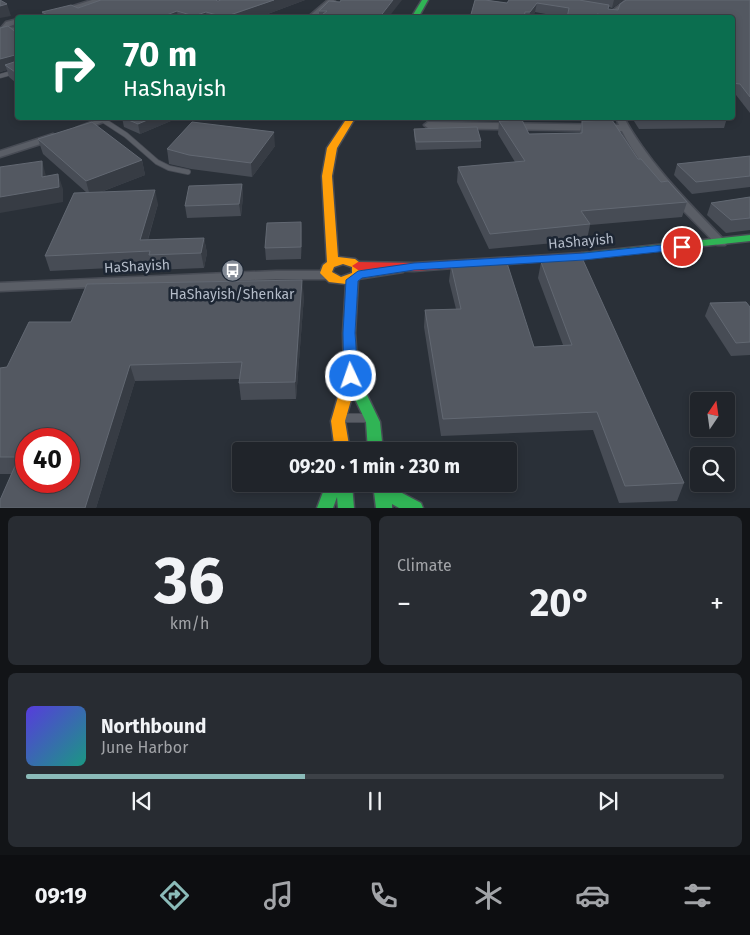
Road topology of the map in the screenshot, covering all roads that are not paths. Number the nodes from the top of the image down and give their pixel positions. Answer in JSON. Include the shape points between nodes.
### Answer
{"nodes":[{"id":1,"x":99,"y":0,"type":"edge"},
{"id":2,"x":332,"y":0,"type":"edge"},
{"id":3,"x":426,"y":0,"type":"edge"},
{"id":4,"x":630,"y":0,"type":"edge"},
{"id":5,"x":605,"y":10,"type":"edge"},
{"id":6,"x":48,"y":15,"type":"edge"},
{"id":7,"x":314,"y":15,"type":"edge"},
{"id":8,"x":416,"y":15,"type":"edge"},
{"id":9,"x":612,"y":15,"type":"edge"},
{"id":10,"x":15,"y":22,"type":"edge"},
{"id":11,"x":1,"y":30,"type":"edge"},
{"id":12,"x":14,"y":30,"type":"edge"},
{"id":13,"x":15,"y":73,"type":"edge"},
{"id":14,"x":0,"y":76,"type":"edge"},
{"id":15,"x":103,"y":120,"type":"edge"},
{"id":16,"x":107,"y":120,"type":"edge"},
{"id":17,"x":350,"y":120,"type":"edge"},
{"id":18,"x":621,"y":120,"type":"edge"},
{"id":19,"x":428,"y":125,"type":"dead end"},
{"id":20,"x":624,"y":128,"type":"junction"},
{"id":21,"x":0,"y":154,"type":"edge"},
{"id":22,"x":188,"y":172,"type":"dead end"},
{"id":23,"x":331,"y":230,"type":"junction"},
{"id":24,"x":750,"y":238,"type":"edge"},
{"id":25,"x":721,"y":243,"type":"junction"},
{"id":26,"x":346,"y":260,"type":"junction"},
{"id":27,"x":414,"y":267,"type":"joint"},
{"id":28,"x":331,"y":271,"type":"junction"},
{"id":29,"x":356,"y":273,"type":"junction"},
{"id":30,"x":0,"y":287,"type":"edge"},
{"id":31,"x":349,"y":333,"type":"junction"},
{"id":32,"x":351,"y":376,"type":"junction"},
{"id":33,"x":338,"y":421,"type":"junction"},
{"id":34,"x":373,"y":422,"type":"junction"},
{"id":35,"x":341,"y":442,"type":"edge"},
{"id":36,"x":375,"y":442,"type":"edge"},
{"id":37,"x":331,"y":492,"type":"edge"},
{"id":38,"x":345,"y":492,"type":"edge"},
{"id":39,"x":382,"y":492,"type":"edge"},
{"id":40,"x":391,"y":492,"type":"edge"},
{"id":41,"x":325,"y":508,"type":"edge"},
{"id":42,"x":346,"y":508,"type":"edge"},
{"id":43,"x":384,"y":508,"type":"edge"},
{"id":44,"x":415,"y":508,"type":"edge"}],
"edges":[{"from":1,"to":6,"type":"street"},
{"from":2,"to":7,"type":"street"},
{"from":3,"to":8,"type":"main road"},
{"from":4,"to":9,"type":"street"},
{"from":5,"to":9,"type":"street"},
{"from":10,"to":11,"type":"street"},
{"from":11,"to":12,"type":"street"},
{"from":13,"to":14,"type":"lane"},
{"from":15,"to":21,"type":"street"},
{"from":16,"to":22,"type":"lane","via":[[156,162]]},
{"from":17,"to":23,"type":"main road","via":[[332,148],[327,176]]},
{"from":18,"to":20,"type":"street"},
{"from":19,"to":20,"type":"street"},
{"from":20,"to":25,"type":"street","via":[[660,178]]},
{"from":23,"to":26,"type":"main road"},
{"from":23,"to":28,"type":"main road"},
{"from":24,"to":25,"type":"main road","name":"HaShayish"},
{"from":25,"to":27,"type":"main road","name":"HaShayish"},
{"from":26,"to":28,"type":"main road"},
{"from":26,"to":29,"type":"main road"},
{"from":27,"to":29,"type":"street","name":"HaShayish"},
{"from":28,"to":29,"type":"main road"},
{"from":28,"to":30,"type":"street","name":"HaShayish"},
{"from":28,"to":31,"type":"main road"},
{"from":29,"to":31,"type":"main road"},
{"from":31,"to":32,"type":"main road"},
{"from":32,"to":33,"type":"main road"},
{"from":32,"to":34,"type":"main road"},
{"from":33,"to":34,"type":"lane","via":[[363,417]]},
{"from":33,"to":35,"type":"main road"},
{"from":34,"to":36,"type":"main road"},
{"from":37,"to":41,"type":"main road"},
{"from":38,"to":42,"type":"main road"},
{"from":39,"to":43,"type":"main road"},
{"from":40,"to":44,"type":"main road"}]}
